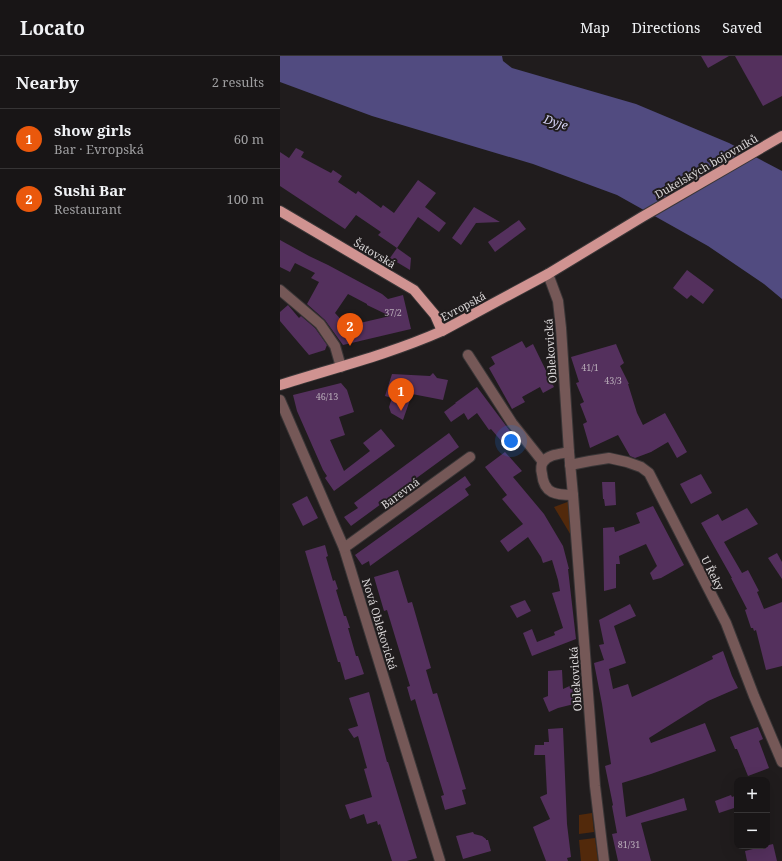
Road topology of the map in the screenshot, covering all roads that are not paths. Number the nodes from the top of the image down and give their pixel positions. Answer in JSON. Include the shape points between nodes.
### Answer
{"nodes":[{"id":1,"x":782,"y":136,"type":"edge"},
{"id":2,"x":280,"y":211,"type":"edge"},
{"id":3,"x":642,"y":217,"type":"joint"},
{"id":4,"x":548,"y":274,"type":"junction"},
{"id":5,"x":280,"y":290,"type":"edge"},
{"id":6,"x":442,"y":331,"type":"junction"},
{"id":7,"x":468,"y":356,"type":"dead end"},
{"id":8,"x":341,"y":366,"type":"junction"},
{"id":9,"x":280,"y":385,"type":"edge"},
{"id":10,"x":280,"y":400,"type":"edge"},
{"id":11,"x":569,"y":452,"type":"junction"},
{"id":12,"x":470,"y":457,"type":"dead end"},
{"id":13,"x":543,"y":462,"type":"junction"},
{"id":14,"x":570,"y":465,"type":"junction"},
{"id":15,"x":573,"y":495,"type":"junction"},
{"id":16,"x":344,"y":548,"type":"junction"},
{"id":17,"x":782,"y":762,"type":"edge"},
{"id":18,"x":440,"y":861,"type":"edge"},
{"id":19,"x":604,"y":861,"type":"edge"}],
"edges":[{"from":1,"to":3,"type":"main road","name":"Dukelských bojovníků"},
{"from":2,"to":6,"type":"main road","name":"Šatovská","via":[[414,290],[435,316]]},
{"from":3,"to":4,"type":"main road","name":"Evropská"},
{"from":4,"to":6,"type":"main road","name":"Evropská"},
{"from":4,"to":11,"type":"street","name":"Oblekovická","via":[[558,301]]},
{"from":5,"to":8,"type":"street","via":[[320,324],[335,346]]},
{"from":6,"to":8,"type":"main road","name":"Evropská"},
{"from":7,"to":13,"type":"street","via":[[512,423]]},
{"from":8,"to":9,"type":"main road","name":"Evropská"},
{"from":10,"to":16,"type":"street","name":"Nová Oblekovická"},
{"from":11,"to":13,"type":"street","via":[[552,455]]},
{"from":11,"to":14,"type":"street","name":"Oblekovická"},
{"from":12,"to":16,"type":"street","name":"Barevná"},
{"from":13,"to":15,"type":"street","via":[[542,481],[549,490],[561,495]]},
{"from":14,"to":15,"type":"street","name":"Oblekovická"},
{"from":14,"to":17,"type":"street","name":"U Řeky","via":[[609,458],[641,467],[649,473],[726,623]]},
{"from":15,"to":19,"type":"street","name":"Oblekovická","via":[[594,786]]},
{"from":16,"to":18,"type":"street","name":"Nová Oblekovická"}]}
